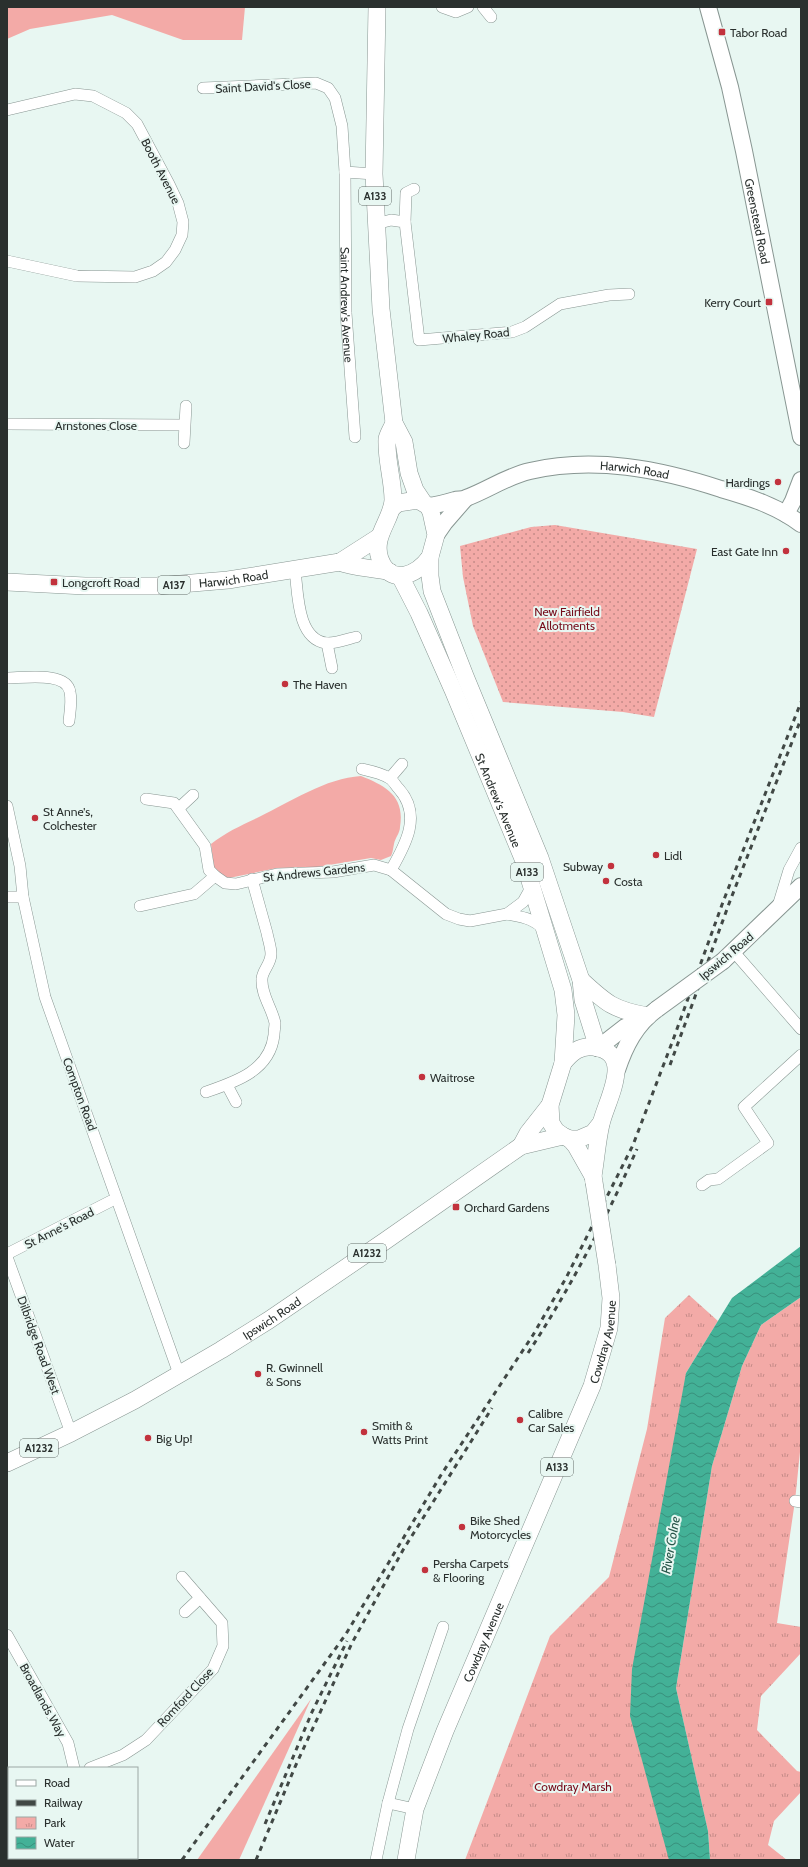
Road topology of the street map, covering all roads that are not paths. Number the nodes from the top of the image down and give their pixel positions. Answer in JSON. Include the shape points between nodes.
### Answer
{"nodes":[{"id":1,"x":377,"y":7,"type":"edge"},
{"id":2,"x":442,"y":7,"type":"edge"},
{"id":3,"x":468,"y":7,"type":"edge"},
{"id":4,"x":483,"y":7,"type":"edge"},
{"id":5,"x":708,"y":7,"type":"edge"},
{"id":6,"x":491,"y":17,"type":"dead end"},
{"id":7,"x":204,"y":88,"type":"dead end"},
{"id":8,"x":7,"y":110,"type":"edge"},
{"id":9,"x":342,"y":126,"type":"joint"},
{"id":10,"x":345,"y":172,"type":"junction"},
{"id":11,"x":374,"y":174,"type":"junction"},
{"id":12,"x":414,"y":189,"type":"dead end"},
{"id":13,"x":406,"y":222,"type":"junction"},
{"id":14,"x":376,"y":224,"type":"junction"},
{"id":15,"x":7,"y":261,"type":"edge"},
{"id":16,"x":624,"y":299,"type":"dead end"},
{"id":17,"x":186,"y":406,"type":"dead end"},
{"id":18,"x":394,"y":423,"type":"junction"},
{"id":19,"x":7,"y":424,"type":"edge"},
{"id":20,"x":184,"y":426,"type":"junction"},
{"id":21,"x":355,"y":436,"type":"dead end"},
{"id":22,"x":801,"y":437,"type":"edge"},
{"id":23,"x":184,"y":443,"type":"dead end"},
{"id":24,"x":801,"y":480,"type":"edge"},
{"id":25,"x":465,"y":499,"type":"junction"},
{"id":26,"x":425,"y":504,"type":"junction"},
{"id":27,"x":392,"y":508,"type":"junction"},
{"id":28,"x":786,"y":514,"type":"junction"},
{"id":29,"x":801,"y":524,"type":"edge"},
{"id":30,"x":436,"y":535,"type":"junction"},
{"id":31,"x":379,"y":537,"type":"junction"},
{"id":32,"x":430,"y":557,"type":"junction"},
{"id":33,"x":340,"y":562,"type":"junction"},
{"id":34,"x":295,"y":570,"type":"junction"},
{"id":35,"x":395,"y":574,"type":"junction"},
{"id":36,"x":7,"y":582,"type":"edge"},
{"id":37,"x":356,"y":637,"type":"dead end"},
{"id":38,"x":327,"y":644,"type":"junction"},
{"id":39,"x":332,"y":668,"type":"dead end"},
{"id":40,"x":7,"y":678,"type":"edge"},
{"id":41,"x":70,"y":721,"type":"dead end"},
{"id":42,"x":402,"y":764,"type":"dead end"},
{"id":43,"x":362,"y":769,"type":"dead end"},
{"id":44,"x":390,"y":778,"type":"junction"},
{"id":45,"x":193,"y":795,"type":"dead end"},
{"id":46,"x":146,"y":799,"type":"dead end"},
{"id":47,"x":7,"y":806,"type":"edge"},
{"id":48,"x":179,"y":808,"type":"junction"},
{"id":49,"x":801,"y":848,"type":"edge"},
{"id":50,"x":391,"y":870,"type":"junction"},
{"id":51,"x":215,"y":876,"type":"junction"},
{"id":52,"x":252,"y":879,"type":"junction"},
{"id":53,"x":532,"y":886,"type":"junction"},
{"id":54,"x":801,"y":886,"type":"edge"},
{"id":55,"x":7,"y":897,"type":"edge"},
{"id":56,"x":23,"y":897,"type":"junction"},
{"id":57,"x":140,"y":906,"type":"dead end"},
{"id":58,"x":776,"y":910,"type":"junction"},
{"id":59,"x":507,"y":914,"type":"junction"},
{"id":60,"x":547,"y":933,"type":"junction"},
{"id":61,"x":728,"y":956,"type":"junction"},
{"id":62,"x":581,"y":980,"type":"junction"},
{"id":63,"x":650,"y":1015,"type":"junction"},
{"id":64,"x":801,"y":1029,"type":"edge"},
{"id":65,"x":598,"y":1048,"type":"junction"},
{"id":66,"x":801,"y":1055,"type":"edge"},
{"id":67,"x":563,"y":1063,"type":"junction"},
{"id":68,"x":617,"y":1070,"type":"junction"},
{"id":69,"x":227,"y":1085,"type":"junction"},
{"id":70,"x":206,"y":1092,"type":"dead end"},
{"id":71,"x":236,"y":1102,"type":"dead end"},
{"id":72,"x":550,"y":1104,"type":"junction"},
{"id":73,"x":601,"y":1123,"type":"junction"},
{"id":74,"x":566,"y":1137,"type":"junction"},
{"id":75,"x":521,"y":1146,"type":"junction"},
{"id":76,"x":593,"y":1179,"type":"junction"},
{"id":77,"x":702,"y":1185,"type":"dead end"},
{"id":78,"x":111,"y":1201,"type":"dead end"},
{"id":79,"x":7,"y":1255,"type":"edge"},
{"id":80,"x":179,"y":1374,"type":"junction"},
{"id":81,"x":71,"y":1433,"type":"junction"},
{"id":82,"x":7,"y":1463,"type":"edge"},
{"id":83,"x":182,"y":1578,"type":"dead end"},
{"id":84,"x":200,"y":1598,"type":"junction"},
{"id":85,"x":185,"y":1612,"type":"dead end"},
{"id":86,"x":443,"y":1627,"type":"dead end"},
{"id":87,"x":9,"y":1642,"type":"edge"},
{"id":88,"x":74,"y":1767,"type":"edge"},
{"id":89,"x":93,"y":1767,"type":"edge"},
{"id":90,"x":388,"y":1803,"type":"junction"},
{"id":91,"x":415,"y":1809,"type":"junction"},
{"id":92,"x":376,"y":1860,"type":"edge"},
{"id":93,"x":406,"y":1860,"type":"edge"}],
"edges":[{"from":1,"to":11,"type":"main road","number":"A133"},
{"from":2,"to":3,"type":"street","via":[[456,12]]},
{"from":4,"to":6,"type":"street"},
{"from":5,"to":22,"type":"street","name":"Greenstead Road","via":[[744,151]]},
{"from":7,"to":9,"type":"street","name":"Saint David's Close","via":[[316,83],[328,88],[335,98]]},
{"from":8,"to":15,"type":"street","name":"Booth Avenue","via":[[76,94],[93,96],[126,113],[137,124],[170,184],[184,222],[180,240],[166,262],[153,271],[135,276],[77,276]]},
{"from":9,"to":10,"type":"street","name":"Saint Andrew's Avenue"},
{"from":10,"to":11,"type":"street"},
{"from":10,"to":21,"type":"street","name":"Saint Andrew's Avenue","via":[[346,313]]},
{"from":11,"to":14,"type":"main road","number":"A133"},
{"from":12,"to":13,"type":"street","via":[[406,193]]},
{"from":13,"to":14,"type":"street","via":[[391,220]]},
{"from":13,"to":16,"type":"street","name":"Whaley Road","via":[[419,340],[512,332],[525,327],[560,304],[609,296]]},
{"from":14,"to":18,"type":"main road","number":"A133","via":[[381,310]]},
{"from":17,"to":20,"type":"street"},
{"from":18,"to":26,"type":"main road","number":"A133","via":[[404,442],[414,490]]},
{"from":18,"to":27,"type":"main road","number":"A133","via":[[387,438]]},
{"from":19,"to":20,"type":"street","name":"Arnstones Close"},
{"from":20,"to":23,"type":"street"},
{"from":24,"to":28,"type":"street"},
{"from":25,"to":26,"type":"street","name":"Harwich Road"},
{"from":25,"to":28,"type":"street","name":"Harwich Road","via":[[529,471],[558,466],[598,464],[682,476],[754,499]]},
{"from":25,"to":30,"type":"street","name":"Harwich Road"},
{"from":26,"to":27,"type":"main road","via":[[418,500],[405,501]]},
{"from":26,"to":30,"type":"main road","via":[[435,522]]},
{"from":27,"to":31,"type":"main road","number":"A133"},
{"from":28,"to":29,"type":"street","name":"Harwich Road"},
{"from":30,"to":32,"type":"main road","name":"St Andrew's Avenue","number":"A133"},
{"from":31,"to":33,"type":"main road","name":"Harwich Road","number":"A137"},
{"from":31,"to":35,"type":"main road","via":[[380,557]]},
{"from":32,"to":35,"type":"main road","via":[[419,569]]},
{"from":32,"to":62,"type":"main road","name":"St Andrew's Avenue","number":"A133","via":[[432,591],[440,614],[540,858]]},
{"from":33,"to":34,"type":"main road","name":"Harwich Road","number":"A137"},
{"from":33,"to":35,"type":"main road","name":"Harwich Road","number":"A137","via":[[348,566],[373,568]]},
{"from":34,"to":36,"type":"main road","name":"Harwich Road","number":"A137","via":[[171,585],[85,586]]},
{"from":34,"to":38,"type":"street","via":[[302,618],[308,634],[315,641]]},
{"from":35,"to":53,"type":"main road","name":"St Andrew's Avenue","number":"A133","via":[[419,613],[453,690]]},
{"from":37,"to":38,"type":"street"},
{"from":38,"to":39,"type":"street"},
{"from":40,"to":41,"type":"street","via":[[53,678],[66,684],[70,692]]},
{"from":42,"to":44,"type":"street"},
{"from":43,"to":44,"type":"street"},
{"from":44,"to":50,"type":"street","via":[[411,808],[411,822],[407,835]]},
{"from":45,"to":48,"type":"street"},
{"from":46,"to":48,"type":"street","via":[[174,803]]},
{"from":47,"to":56,"type":"street","name":"Compton Road","via":[[20,866]]},
{"from":48,"to":51,"type":"street","via":[[205,846],[209,870]]},
{"from":49,"to":58,"type":"street","via":[[789,870]]},
{"from":50,"to":52,"type":"street","name":"St Andrews Gardens","via":[[374,865],[333,872],[277,874]]},
{"from":50,"to":59,"type":"street","name":"St Andrews Gardens","via":[[446,914],[459,919],[470,921]]},
{"from":51,"to":52,"type":"street","name":"St Andrews Gardens","via":[[225,883],[236,884]]},
{"from":51,"to":57,"type":"street","via":[[194,894]]},
{"from":52,"to":69,"type":"street","via":[[271,952],[269,964],[262,977],[263,990],[275,1024],[273,1043],[270,1052],[253,1072]]},
{"from":53,"to":59,"type":"street","name":"St Andrews Gardens","via":[[523,902]]},
{"from":53,"to":60,"type":"main road","name":"St Andrew's Avenue","number":"A133"},
{"from":54,"to":58,"type":"street","name":"Ipswich Road"},
{"from":55,"to":56,"type":"street"},
{"from":56,"to":80,"type":"street","name":"Compton Road","via":[[45,997]]},
{"from":58,"to":61,"type":"street","name":"Ipswich Road"},
{"from":59,"to":60,"type":"street","name":"St Andrews Gardens","via":[[528,918]]},
{"from":60,"to":67,"type":"main road","name":"St Andrew's Avenue","number":"A133","via":[[565,1002]]},
{"from":61,"to":63,"type":"street","name":"Ipswich Road","bridge":true},
{"from":61,"to":64,"type":"street"},
{"from":62,"to":63,"type":"main road","via":[[611,1006]]},
{"from":62,"to":65,"type":"main road","name":"St Andrew's Avenue","number":"A133","via":[[583,1000]]},
{"from":63,"to":65,"type":"street","name":"Ipswich Road","via":[[625,1027]]},
{"from":63,"to":68,"type":"street","name":"Ipswich Road","via":[[628,1043]]},
{"from":65,"to":67,"type":"main road","number":"A133","via":[[587,1046],[578,1049]]},
{"from":65,"to":68,"type":"main road","via":[[611,1056]]},
{"from":66,"to":77,"type":"street","via":[[744,1107],[768,1143],[718,1179],[709,1180]]},
{"from":67,"to":72,"type":"main road","name":"St Andrew's Avenue","number":"A133"},
{"from":68,"to":73,"type":"main road","number":"A133"},
{"from":69,"to":70,"type":"street"},
{"from":69,"to":71,"type":"street"},
{"from":72,"to":74,"type":"main road","number":"A133","via":[[551,1123],[556,1131]]},
{"from":72,"to":75,"type":"main road","name":"Ipswich Road","number":"A1232"},
{"from":73,"to":74,"type":"main road","number":"A133","via":[[597,1130],[588,1136],[579,1139]]},
{"from":73,"to":76,"type":"main road","name":"Cowdray Avenue","number":"A133"},
{"from":74,"to":75,"type":"main road","name":"Ipswich Road","number":"A1232"},
{"from":74,"to":76,"type":"main road","name":"Cowdray Avenue","number":"A133","via":[[576,1146]]},
{"from":75,"to":80,"type":"main road","name":"Ipswich Road","number":"A1232","via":[[269,1320]]},
{"from":76,"to":91,"type":"main road","name":"Cowdray Avenue","number":"A133","bridge":true,"via":[[608,1265],[611,1298],[609,1328],[592,1386],[445,1731]]},
{"from":78,"to":79,"type":"street","name":"St Anne's Road"},
{"from":79,"to":81,"type":"street","name":"Dilbridge Road West"},
{"from":80,"to":81,"type":"main road","name":"Ipswich Road","number":"A1232"},
{"from":81,"to":82,"type":"main road","name":"Ipswich Road","number":"A1232"},
{"from":83,"to":84,"type":"street","name":"Romford Close"},
{"from":84,"to":85,"type":"street"},
{"from":84,"to":89,"type":"street","name":"Romford Close","via":[[222,1623],[223,1646],[213,1669],[146,1740],[123,1755]]},
{"from":86,"to":90,"type":"street","via":[[408,1729]]},
{"from":87,"to":88,"type":"street","name":"Broadlands Way","via":[[68,1743]]},
{"from":90,"to":91,"type":"street"},
{"from":90,"to":92,"type":"street"},
{"from":91,"to":93,"type":"main road","name":"Cowdray Avenue","number":"A133"}]}
